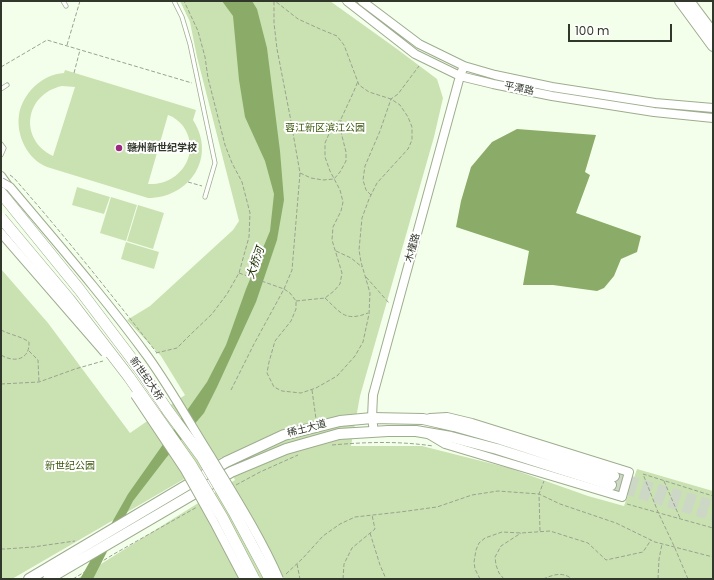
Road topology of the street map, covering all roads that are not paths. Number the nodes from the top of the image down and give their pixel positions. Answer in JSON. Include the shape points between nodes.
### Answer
{"nodes":[{"id":1,"x":63,"y":1,"type":"edge"},
{"id":2,"x":174,"y":1,"type":"edge"},
{"id":3,"x":348,"y":1,"type":"edge"},
{"id":4,"x":362,"y":1,"type":"edge"},
{"id":5,"x":680,"y":1,"type":"edge"},
{"id":6,"x":689,"y":1,"type":"edge"},
{"id":7,"x":66,"y":6,"type":"dead end"},
{"id":8,"x":713,"y":33,"type":"edge"},
{"id":9,"x":713,"y":46,"type":"edge"},
{"id":10,"x":464,"y":66,"type":"junction"},
{"id":11,"x":460,"y":76,"type":"junction"},
{"id":12,"x":7,"y":85,"type":"dead end"},
{"id":13,"x":1,"y":89,"type":"edge"},
{"id":14,"x":713,"y":108,"type":"edge"},
{"id":15,"x":713,"y":118,"type":"edge"},
{"id":16,"x":1,"y":144,"type":"edge"},
{"id":17,"x":1,"y":155,"type":"edge"},
{"id":18,"x":4,"y":175,"type":"edge"},
{"id":19,"x":1,"y":182,"type":"edge"},
{"id":20,"x":5,"y":190,"type":"edge"},
{"id":21,"x":206,"y":197,"type":"dead end"},
{"id":22,"x":1,"y":218,"type":"edge"},
{"id":23,"x":1,"y":232,"type":"edge"},
{"id":24,"x":372,"y":418,"type":"junction"},
{"id":25,"x":423,"y":419,"type":"junction"},
{"id":26,"x":374,"y":432,"type":"junction"},
{"id":27,"x":427,"y":433,"type":"junction"},
{"id":28,"x":281,"y":578,"type":"edge"},
{"id":29,"x":29,"y":579,"type":"edge"},
{"id":30,"x":48,"y":579,"type":"edge"},
{"id":31,"x":244,"y":579,"type":"edge"},
{"id":32,"x":254,"y":579,"type":"edge"},
{"id":33,"x":270,"y":579,"type":"edge"}],
"edges":[{"from":1,"to":7,"type":"lane"},
{"from":2,"to":21,"type":"lane","via":[[190,44],[215,162]]},
{"from":3,"to":11,"type":"street","name":"平潭路","via":[[414,54]]},
{"from":4,"to":10,"type":"street","name":"平潭路","via":[[419,44]]},
{"from":5,"to":9,"type":"main road"},
{"from":6,"to":8,"type":"main road"},
{"from":10,"to":11,"type":"street","name":"木槿路"},
{"from":10,"to":14,"type":"street","name":"平潭路","via":[[552,87],[655,104]]},
{"from":11,"to":15,"type":"street","name":"平潭路","via":[[552,96],[654,112]]},
{"from":11,"to":24,"type":"street","name":"木槿路","via":[[373,395]]},
{"from":12,"to":13,"type":"lane"},
{"from":16,"to":17,"type":"lane","via":[[4,148]]},
{"from":18,"to":20,"type":"street"},
{"from":19,"to":20,"type":"street","bridge":true},
{"from":20,"to":28,"type":"street","bridge":true,"via":[[89,281],[149,358],[242,508]]},
{"from":20,"to":33,"type":"highway","name":"新世纪大桥","bridge":true,"via":[[202,457]]},
{"from":22,"to":32,"type":"highway","name":"新世纪大桥","bridge":true,"via":[[69,299],[187,459]]},
{"from":23,"to":31,"type":"street","bridge":true,"via":[[119,371],[185,470]]},
{"from":24,"to":25,"type":"main road","name":"稀土大道"},
{"from":24,"to":26,"type":"street","name":"木槿路"},
{"from":24,"to":29,"type":"main road","name":"稀土大道","via":[[340,420],[284,435],[226,462]]},
{"from":25,"to":27,"type":"main road","name":"稀土大道","via":[[500,439],[613,481],[451,437]]},
{"from":25,"to":27,"type":"street","via":[[447,417],[472,422],[629,472],[622,497],[445,444]]},
{"from":26,"to":27,"type":"main road","name":"稀土大道"},
{"from":26,"to":30,"type":"main road","name":"稀土大道","via":[[339,434],[286,449],[231,472]]}]}
